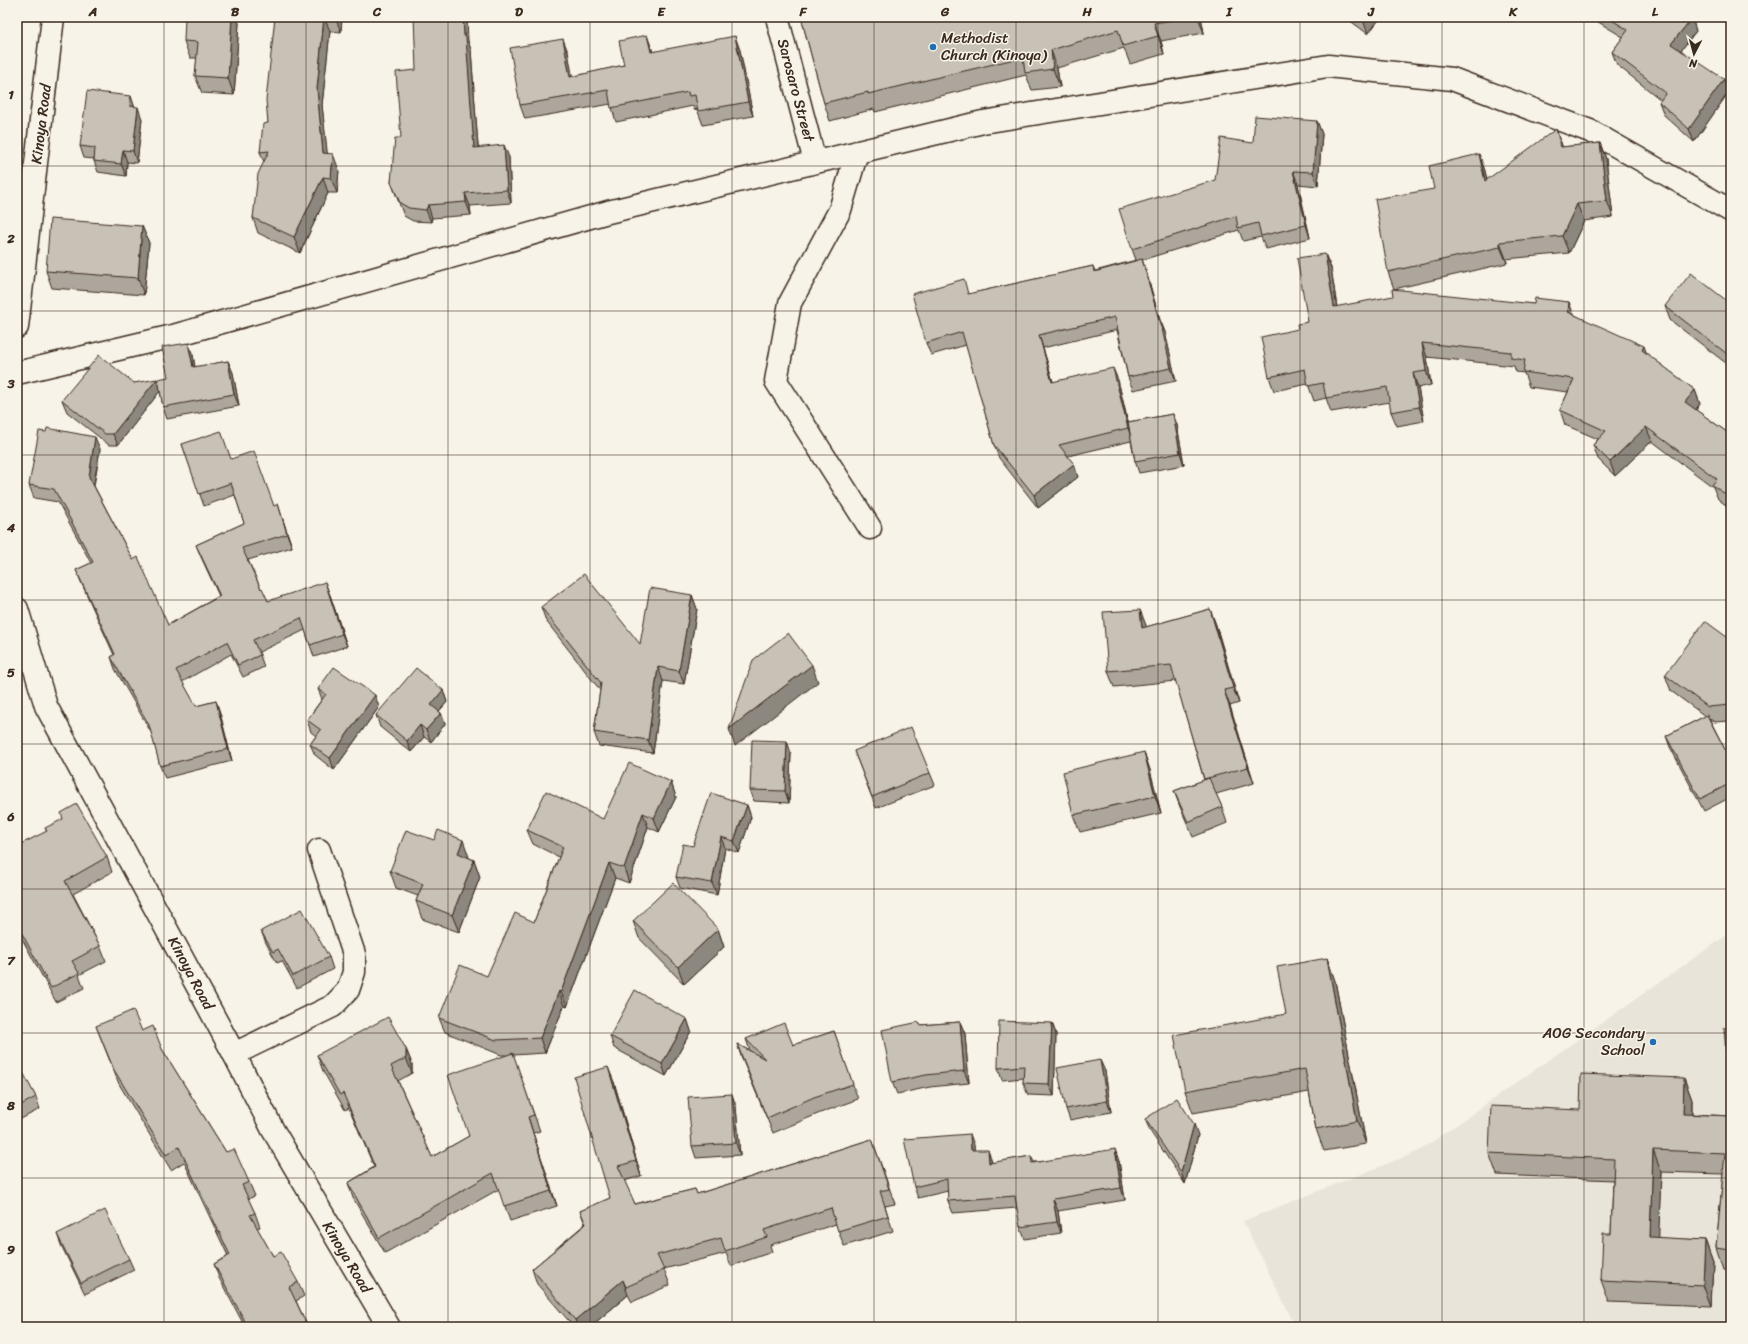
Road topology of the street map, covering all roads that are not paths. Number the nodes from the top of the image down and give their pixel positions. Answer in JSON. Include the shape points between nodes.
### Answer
{"nodes":[{"id":1,"x":54,"y":17,"type":"edge"},
{"id":2,"x":777,"y":17,"type":"edge"},
{"id":3,"x":857,"y":152,"type":"junction"},
{"id":4,"x":815,"y":162,"type":"junction"},
{"id":5,"x":1731,"y":211,"type":"edge"},
{"id":6,"x":17,"y":327,"type":"edge"},
{"id":7,"x":17,"y":373,"type":"edge"},
{"id":8,"x":870,"y":528,"type":"dead end"},
{"id":9,"x":17,"y":609,"type":"edge"},
{"id":10,"x":319,"y":850,"type":"dead end"},
{"id":11,"x":234,"y":1054,"type":"junction"},
{"id":12,"x":389,"y":1327,"type":"edge"}],
"edges":[{"from":1,"to":6,"type":"street","name":"Kinoya Road"},
{"from":2,"to":4,"type":"street","name":"Sarosaro Street"},
{"from":3,"to":4,"type":"street"},
{"from":3,"to":5,"type":"street","via":[[984,122],[1328,66],[1452,79],[1590,130]]},
{"from":3,"to":8,"type":"street","via":[[840,210],[790,303],[776,381]]},
{"from":4,"to":7,"type":"street","via":[[608,212],[173,336]]},
{"from":9,"to":11,"type":"street","name":"Kinoya Road","via":[[46,706]]},
{"from":10,"to":11,"type":"street","via":[[354,954],[354,972],[348,990],[333,1006]]},
{"from":11,"to":12,"type":"street","name":"Kinoya Road","via":[[273,1130]]}]}
